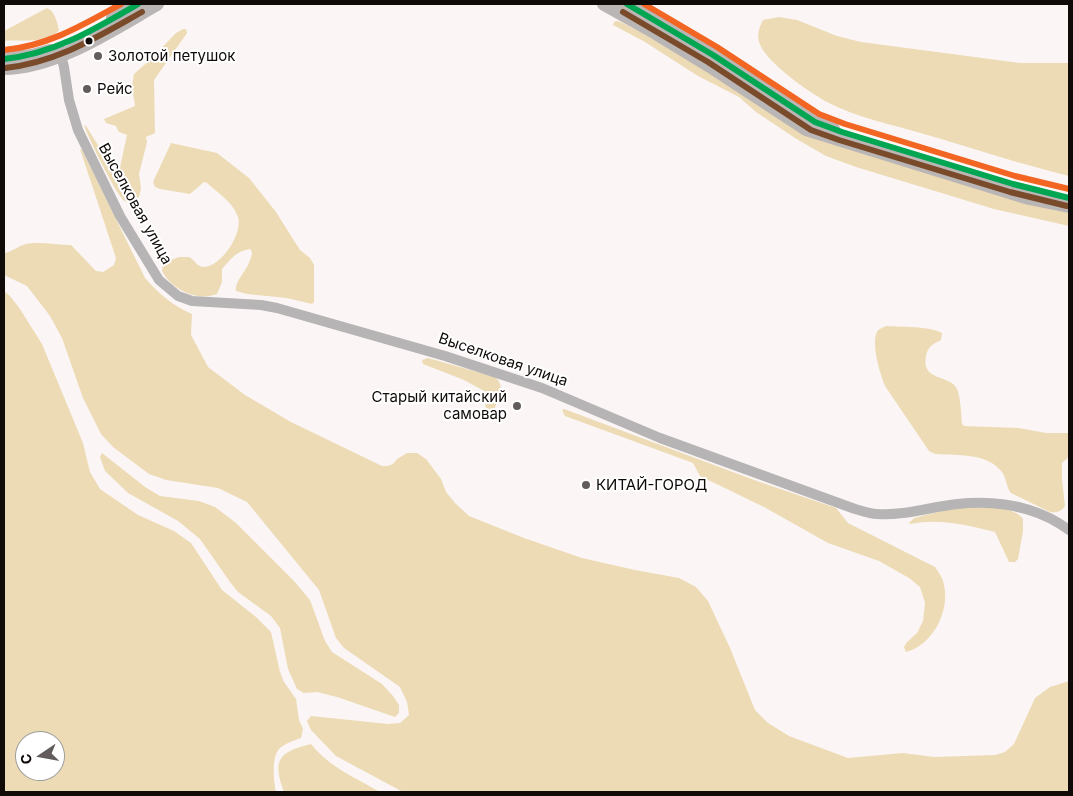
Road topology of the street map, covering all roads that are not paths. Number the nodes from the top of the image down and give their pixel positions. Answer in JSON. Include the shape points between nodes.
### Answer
{"nodes":[{"id":1,"x":138,"y":4,"type":"edge"},
{"id":2,"x":158,"y":4,"type":"edge"},
{"id":3,"x":604,"y":4,"type":"edge"},
{"id":4,"x":627,"y":4,"type":"edge"},
{"id":5,"x":60,"y":51,"type":"junction"},
{"id":6,"x":4,"y":59,"type":"edge"},
{"id":7,"x":4,"y":68,"type":"edge"},
{"id":8,"x":1069,"y":198,"type":"edge"},
{"id":9,"x":1069,"y":206,"type":"edge"},
{"id":10,"x":1069,"y":530,"type":"edge"}],
"edges":[{"from":1,"to":5,"type":"main road"},
{"from":2,"to":5,"type":"main road"},
{"from":3,"to":9,"type":"main road","via":[[687,52],[806,129],[1029,198]]},
{"from":4,"to":8,"type":"main road","via":[[713,55],[815,122],[1013,184]]},
{"from":5,"to":6,"type":"main road"},
{"from":5,"to":7,"type":"main road","via":[[34,66]]},
{"from":5,"to":10,"type":"street","name":"Выселковая улица","via":[[69,100],[91,159],[149,265],[159,280],[178,296],[192,301],[277,308],[445,356],[542,388],[660,438],[855,509],[893,514],[990,502],[1021,507]]}]}
